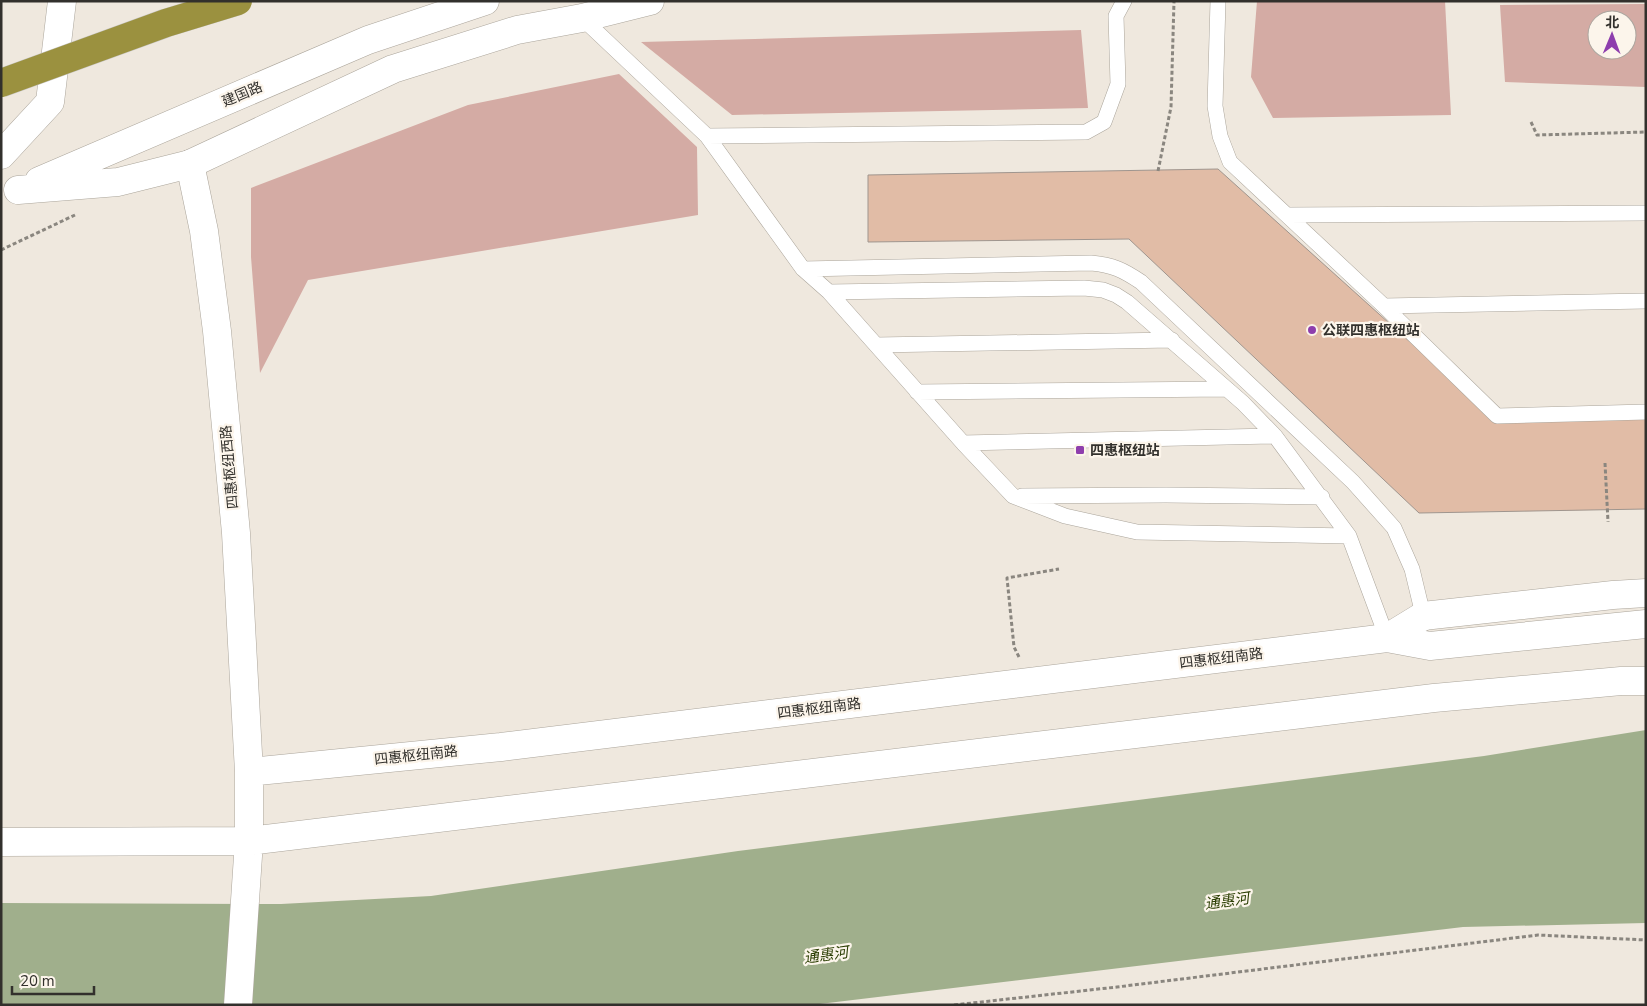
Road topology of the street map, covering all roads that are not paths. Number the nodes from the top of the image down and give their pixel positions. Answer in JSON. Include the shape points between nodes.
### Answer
{"nodes":[{"id":1,"x":62,"y":1,"type":"edge"},
{"id":2,"x":238,"y":1,"type":"edge"},
{"id":3,"x":485,"y":1,"type":"edge"},
{"id":4,"x":650,"y":1,"type":"edge"},
{"id":5,"x":1124,"y":1,"type":"edge"},
{"id":6,"x":1218,"y":1,"type":"edge"},
{"id":7,"x":582,"y":18,"type":"junction"},
{"id":8,"x":1,"y":83,"type":"edge"},
{"id":9,"x":708,"y":136,"type":"junction"},
{"id":10,"x":1,"y":155,"type":"edge"},
{"id":11,"x":190,"y":164,"type":"junction"},
{"id":12,"x":10,"y":193,"type":"edge"},
{"id":13,"x":1646,"y":213,"type":"edge"},
{"id":14,"x":1287,"y":215,"type":"junction"},
{"id":15,"x":803,"y":269,"type":"junction"},
{"id":16,"x":829,"y":292,"type":"junction"},
{"id":17,"x":1646,"y":301,"type":"edge"},
{"id":18,"x":1384,"y":306,"type":"junction"},
{"id":19,"x":1172,"y":340,"type":"junction"},
{"id":20,"x":876,"y":345,"type":"junction"},
{"id":21,"x":1227,"y":389,"type":"junction"},
{"id":22,"x":917,"y":392,"type":"junction"},
{"id":23,"x":1646,"y":412,"type":"edge"},
{"id":24,"x":1275,"y":436,"type":"junction"},
{"id":25,"x":963,"y":444,"type":"junction"},
{"id":26,"x":1013,"y":496,"type":"junction"},
{"id":27,"x":1322,"y":497,"type":"junction"},
{"id":28,"x":1349,"y":536,"type":"junction"},
{"id":29,"x":1646,"y":593,"type":"edge"},
{"id":30,"x":1423,"y":616,"type":"junction"},
{"id":31,"x":1646,"y":624,"type":"edge"},
{"id":32,"x":1387,"y":638,"type":"junction"},
{"id":33,"x":1430,"y":646,"type":"junction"},
{"id":34,"x":1646,"y":681,"type":"edge"},
{"id":35,"x":249,"y":772,"type":"junction"},
{"id":36,"x":249,"y":841,"type":"junction"},
{"id":37,"x":1,"y":842,"type":"edge"},
{"id":38,"x":238,"y":1005,"type":"edge"}],
"edges":[{"from":1,"to":10,"type":"street","via":[[50,102]]},
{"from":2,"to":8,"type":"highway","bridge":true,"via":[[166,23]]},
{"from":3,"to":12,"type":"street","name":"建国路","via":[[368,40]]},
{"from":4,"to":7,"type":"street"},
{"from":5,"to":9,"type":"lane","via":[[1116,16],[1118,84],[1104,122],[1086,132]]},
{"from":6,"to":14,"type":"lane","via":[[1215,106],[1220,136],[1230,162]]},
{"from":7,"to":9,"type":"lane"},
{"from":7,"to":11,"type":"street","via":[[517,30],[393,69]]},
{"from":9,"to":15,"type":"lane"},
{"from":11,"to":12,"type":"street","via":[[118,182]]},
{"from":11,"to":35,"type":"street","name":"四惠枢纽西路","via":[[204,231],[217,331],[236,533]]},
{"from":13,"to":14,"type":"lane"},
{"from":14,"to":18,"type":"lane"},
{"from":15,"to":16,"type":"lane"},
{"from":15,"to":30,"type":"lane","via":[[1091,263],[1110,264],[1125,271],[1141,282],[1353,482],[1394,528],[1412,569]]},
{"from":16,"to":19,"type":"lane","via":[[1103,290],[1126,302]]},
{"from":16,"to":20,"type":"lane"},
{"from":17,"to":18,"type":"lane"},
{"from":18,"to":23,"type":"lane","via":[[1497,416]]},
{"from":19,"to":20,"type":"lane"},
{"from":19,"to":21,"type":"lane"},
{"from":20,"to":22,"type":"lane"},
{"from":21,"to":22,"type":"lane"},
{"from":21,"to":24,"type":"lane"},
{"from":22,"to":25,"type":"lane"},
{"from":24,"to":25,"type":"lane"},
{"from":24,"to":27,"type":"lane"},
{"from":25,"to":26,"type":"lane"},
{"from":26,"to":27,"type":"lane"},
{"from":26,"to":28,"type":"lane","via":[[1064,516],[1137,532]]},
{"from":27,"to":28,"type":"lane"},
{"from":28,"to":32,"type":"lane"},
{"from":29,"to":30,"type":"street","name":"四惠枢纽南路"},
{"from":30,"to":32,"type":"street","name":"四惠枢纽南路"},
{"from":30,"to":33,"type":"lane"},
{"from":31,"to":33,"type":"street","name":"四惠枢纽南路"},
{"from":32,"to":33,"type":"street","name":"四惠枢纽南路"},
{"from":32,"to":35,"type":"street","name":"四惠枢纽南路","via":[[501,747]]},
{"from":34,"to":36,"type":"street","via":[[1434,698]]},
{"from":35,"to":36,"type":"street","name":"四惠枢纽西路"},
{"from":36,"to":37,"type":"street"},
{"from":36,"to":38,"type":"street","name":"四惠枢纽西路"}]}
